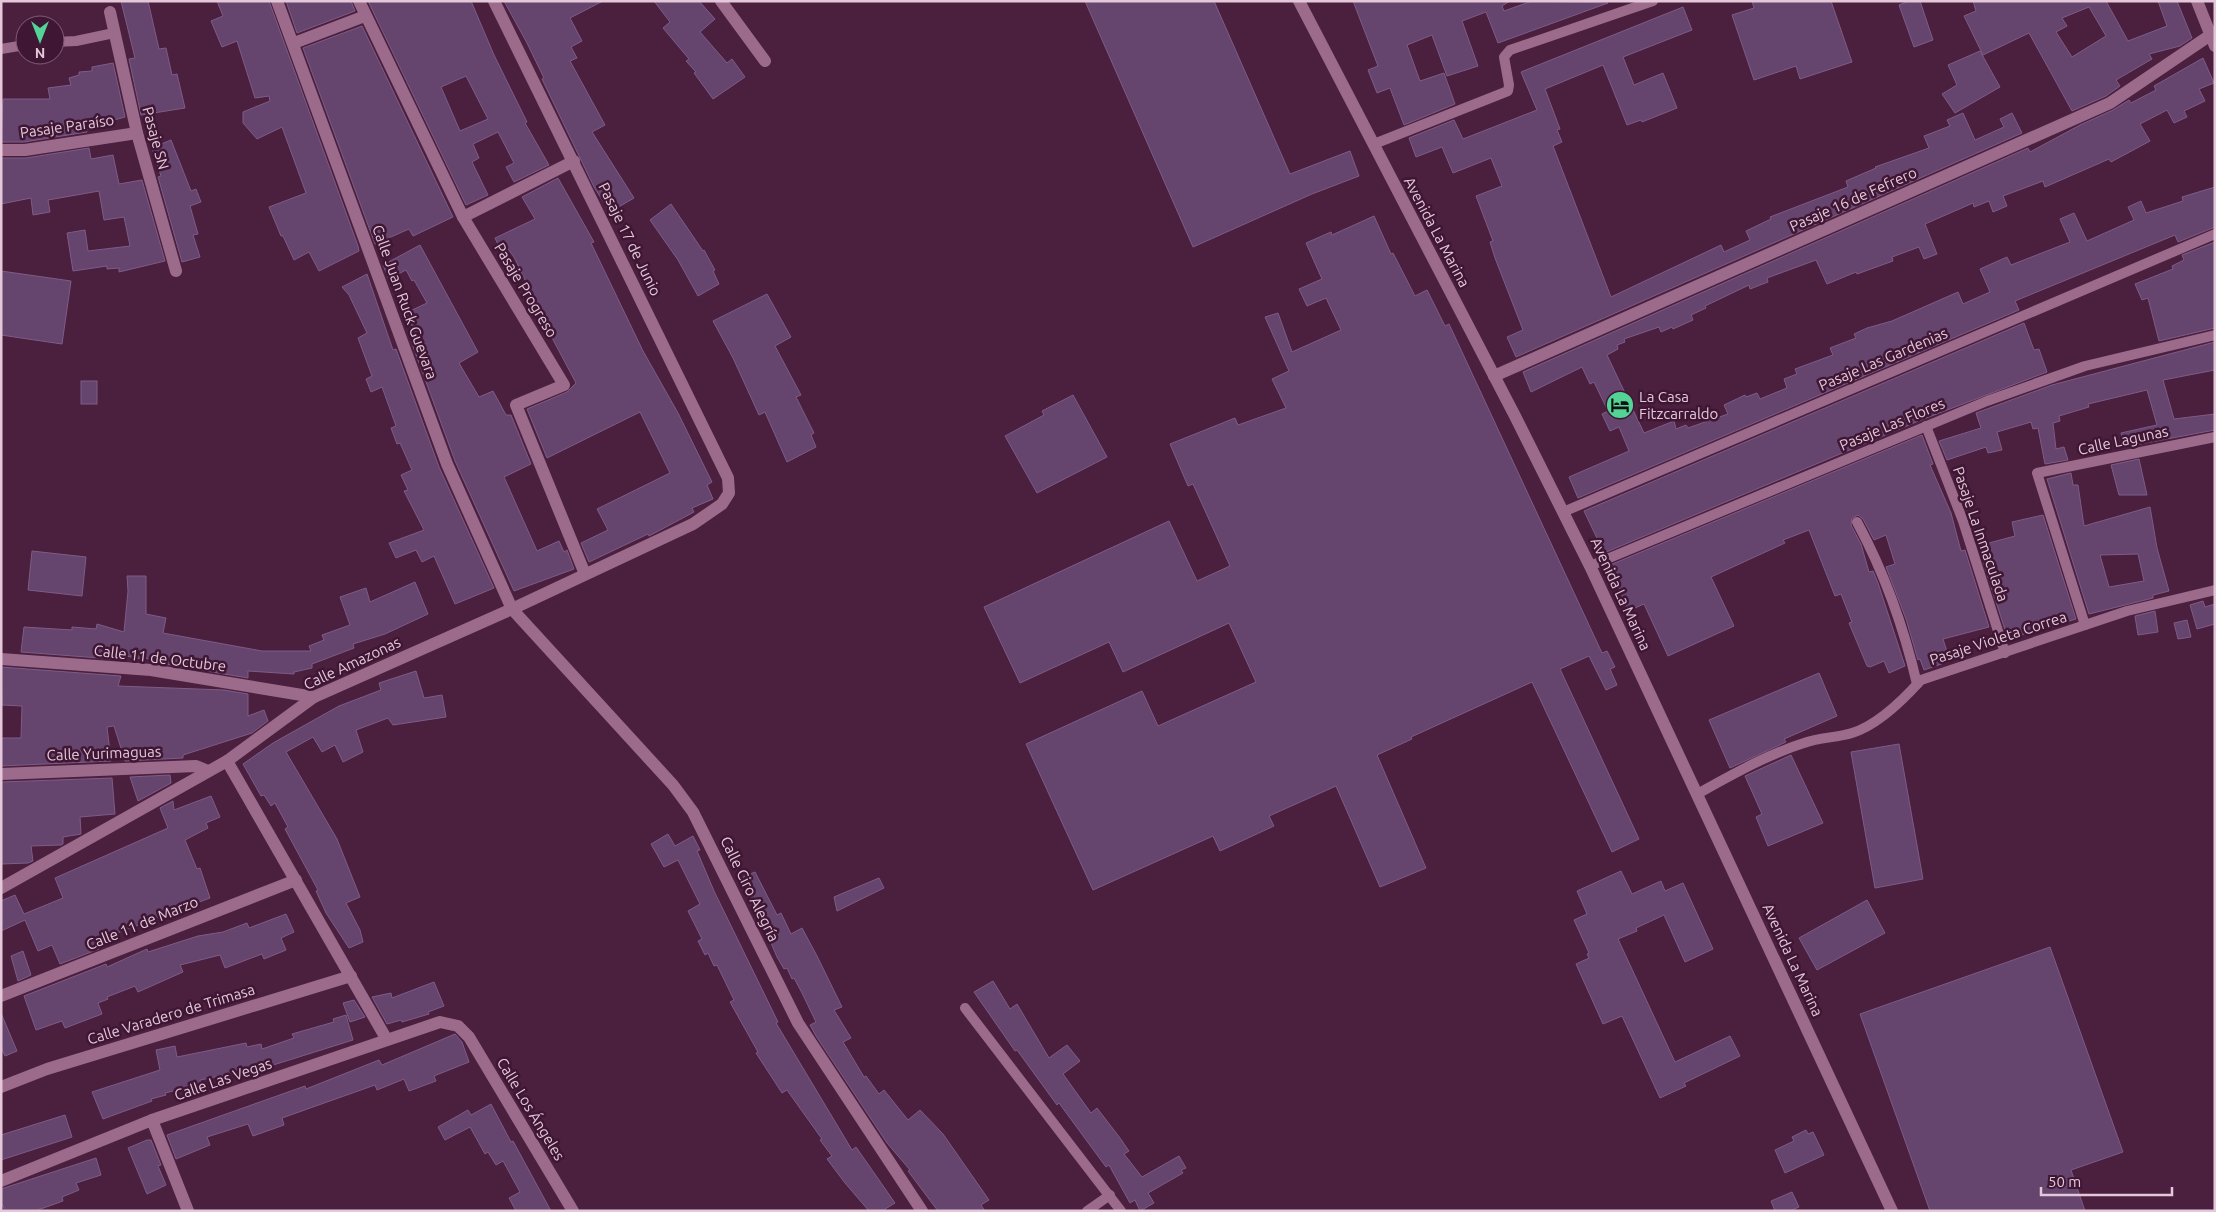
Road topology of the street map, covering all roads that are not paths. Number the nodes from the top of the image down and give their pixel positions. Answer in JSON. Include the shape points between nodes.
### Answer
{"nodes":[{"id":1,"x":277,"y":1,"type":"edge"},
{"id":2,"x":359,"y":1,"type":"edge"},
{"id":3,"x":494,"y":1,"type":"edge"},
{"id":4,"x":721,"y":1,"type":"edge"},
{"id":5,"x":1299,"y":1,"type":"edge"},
{"id":6,"x":1653,"y":1,"type":"edge"},
{"id":7,"x":2198,"y":1,"type":"edge"},
{"id":8,"x":110,"y":12,"type":"dead end"},
{"id":9,"x":365,"y":16,"type":"junction"},
{"id":10,"x":114,"y":33,"type":"junction"},
{"id":11,"x":2213,"y":38,"type":"edge"},
{"id":12,"x":65,"y":42,"type":"edge"},
{"id":13,"x":294,"y":43,"type":"junction"},
{"id":14,"x":15,"y":46,"type":"edge"},
{"id":15,"x":1,"y":48,"type":"edge"},
{"id":16,"x":765,"y":61,"type":"dead end"},
{"id":17,"x":137,"y":133,"type":"junction"},
{"id":18,"x":1374,"y":144,"type":"junction"},
{"id":19,"x":1,"y":150,"type":"edge"},
{"id":20,"x":574,"y":161,"type":"junction"},
{"id":21,"x":463,"y":217,"type":"junction"},
{"id":22,"x":2215,"y":234,"type":"edge"},
{"id":23,"x":176,"y":271,"type":"dead end"},
{"id":24,"x":2215,"y":334,"type":"edge"},
{"id":25,"x":1494,"y":376,"type":"junction"},
{"id":26,"x":1926,"y":426,"type":"junction"},
{"id":27,"x":2215,"y":437,"type":"edge"},
{"id":28,"x":729,"y":493,"type":"joint"},
{"id":29,"x":1563,"y":512,"type":"junction"},
{"id":30,"x":1857,"y":522,"type":"dead end"},
{"id":31,"x":1590,"y":566,"type":"junction"},
{"id":32,"x":585,"y":574,"type":"junction"},
{"id":33,"x":2215,"y":590,"type":"edge"},
{"id":34,"x":512,"y":609,"type":"junction"},
{"id":35,"x":2085,"y":625,"type":"junction"},
{"id":36,"x":2005,"y":653,"type":"junction"},
{"id":37,"x":1,"y":660,"type":"edge"},
{"id":38,"x":1917,"y":684,"type":"junction"},
{"id":39,"x":314,"y":697,"type":"junction"},
{"id":40,"x":227,"y":761,"type":"junction"},
{"id":41,"x":208,"y":770,"type":"junction"},
{"id":42,"x":1,"y":774,"type":"edge"},
{"id":43,"x":1697,"y":794,"type":"junction"},
{"id":44,"x":296,"y":880,"type":"junction"},
{"id":45,"x":1,"y":888,"type":"edge"},
{"id":46,"x":351,"y":976,"type":"junction"},
{"id":47,"x":1,"y":996,"type":"edge"},
{"id":48,"x":965,"y":1008,"type":"dead end"},
{"id":49,"x":458,"y":1026,"type":"joint"},
{"id":50,"x":387,"y":1040,"type":"junction"},
{"id":51,"x":1,"y":1087,"type":"edge"},
{"id":52,"x":152,"y":1120,"type":"junction"},
{"id":53,"x":1,"y":1181,"type":"edge"},
{"id":54,"x":1110,"y":1195,"type":"junction"},
{"id":55,"x":188,"y":1211,"type":"edge"},
{"id":56,"x":573,"y":1211,"type":"edge"},
{"id":57,"x":922,"y":1211,"type":"edge"},
{"id":58,"x":1086,"y":1211,"type":"edge"},
{"id":59,"x":1121,"y":1211,"type":"edge"},
{"id":60,"x":1892,"y":1211,"type":"edge"}],
"edges":[{"from":1,"to":13,"type":"street","name":"Calle Juan Ruck Guevara"},
{"from":2,"to":9,"type":"street","name":"Pasaje Progreso"},
{"from":3,"to":20,"type":"street","name":"Pasaje 17 de Junio"},
{"from":4,"to":16,"type":"street"},
{"from":5,"to":18,"type":"street","name":"Avenida La Marina"},
{"from":6,"to":18,"type":"lane","via":[[1510,50],[1504,56],[1508,91]]},
{"from":7,"to":11,"type":"street"},
{"from":8,"to":10,"type":"street","name":"Pasaje SN"},
{"from":9,"to":13,"type":"street"},
{"from":9,"to":21,"type":"street","name":"Pasaje Progreso"},
{"from":10,"to":12,"type":"lane"},
{"from":10,"to":17,"type":"street","name":"Pasaje SN"},
{"from":11,"to":25,"type":"street","name":"Pasaje 16 de Fefrero","via":[[2110,102]]},
{"from":13,"to":34,"type":"street","name":"Calle Juan Ruck Guevara","via":[[447,464]]},
{"from":14,"to":15,"type":"lane"},
{"from":17,"to":19,"type":"street","name":"Pasaje Paraíso","via":[[25,150]]},
{"from":17,"to":23,"type":"street","name":"Pasaje SN"},
{"from":18,"to":25,"type":"street","name":"Avenida La Marina"},
{"from":20,"to":21,"type":"street"},
{"from":20,"to":28,"type":"street","name":"Pasaje 17 de Junio","via":[[728,478]]},
{"from":21,"to":32,"type":"street","name":"Pasaje Progreso","via":[[564,385],[516,405]]},
{"from":22,"to":29,"type":"lane","name":"Pasaje Las Gardenias"},
{"from":24,"to":26,"type":"lane","name":"Pasaje Las Flores","via":[[2084,366]]},
{"from":25,"to":29,"type":"street","name":"Avenida La Marina"},
{"from":26,"to":31,"type":"lane","name":"Pasaje Las Flores"},
{"from":26,"to":36,"type":"lane","name":"Pasaje La Inmaculada","via":[[1963,521]]},
{"from":27,"to":35,"type":"lane","name":"Calle Lagunas","via":[[2037,473]]},
{"from":28,"to":32,"type":"street","name":"Calle Amazonas","via":[[722,504],[693,524]]},
{"from":29,"to":31,"type":"street","name":"Avenida La Marina"},
{"from":30,"to":38,"type":"lane","via":[[1875,555],[1909,650]]},
{"from":31,"to":43,"type":"street","name":"Avenida La Marina"},
{"from":32,"to":34,"type":"street","name":"Calle Amazonas"},
{"from":33,"to":35,"type":"lane","name":"Pasaje Violeta Correa","via":[[2127,611]]},
{"from":34,"to":39,"type":"street","name":"Calle Amazonas"},
{"from":34,"to":57,"type":"street","name":"Calle Ciro Alegría","via":[[673,785],[693,812],[798,1023]]},
{"from":35,"to":36,"type":"lane","name":"Pasaje Violeta Correa"},
{"from":36,"to":38,"type":"lane","name":"Pasaje Violeta Correa"},
{"from":37,"to":39,"type":"street","name":"Calle 11 de Octubre","via":[[151,670]]},
{"from":38,"to":43,"type":"lane","name":"Pasaje Violeta Correa","via":[[1885,714],[1855,732],[1803,743]]},
{"from":39,"to":40,"type":"street","name":"Calle Amazonas"},
{"from":40,"to":41,"type":"street","name":"Calle Amazonas"},
{"from":40,"to":44,"type":"street"},
{"from":41,"to":42,"type":"street","name":"Calle Yurimaguas","via":[[196,766]]},
{"from":41,"to":45,"type":"street","name":"Calle Amazonas"},
{"from":43,"to":60,"type":"street","name":"Avenida La Marina"},
{"from":44,"to":46,"type":"street"},
{"from":44,"to":47,"type":"street","name":"Calle 11 de Marzo"},
{"from":46,"to":50,"type":"street"},
{"from":46,"to":51,"type":"street","name":"Calle Varadero de Trimasa","via":[[47,1068]]},
{"from":48,"to":54,"type":"lane"},
{"from":49,"to":50,"type":"street","name":"Calle Las Vegas","via":[[440,1022]]},
{"from":49,"to":56,"type":"street","name":"Calle Los Ángeles","via":[[469,1037]]},
{"from":50,"to":52,"type":"street","name":"Calle Las Vegas"},
{"from":52,"to":53,"type":"street","name":"Calle Las Vegas"},
{"from":52,"to":55,"type":"street"},
{"from":54,"to":58,"type":"lane"},
{"from":54,"to":59,"type":"lane"}]}
